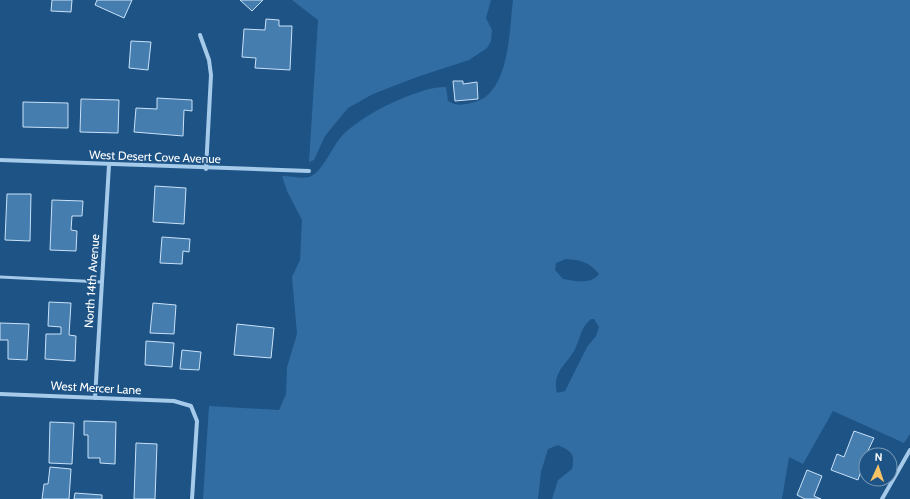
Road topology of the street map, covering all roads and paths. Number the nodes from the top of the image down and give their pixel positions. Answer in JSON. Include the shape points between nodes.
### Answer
{"nodes":[{"id":1,"x":200,"y":35,"type":"dead end"},
{"id":2,"x":0,"y":160,"type":"edge"},
{"id":3,"x":109,"y":165,"type":"junction"},
{"id":4,"x":206,"y":169,"type":"junction"},
{"id":5,"x":309,"y":172,"type":"dead end"},
{"id":6,"x":0,"y":277,"type":"edge"},
{"id":7,"x":102,"y":282,"type":"junction"},
{"id":8,"x":0,"y":394,"type":"edge"},
{"id":9,"x":95,"y":398,"type":"junction"},
{"id":10,"x":910,"y":450,"type":"edge"},
{"id":11,"x":192,"y":499,"type":"edge"},
{"id":12,"x":882,"y":499,"type":"edge"}],
"edges":[{"from":1,"to":4,"type":"street","via":[[209,60],[211,75]]},
{"from":2,"to":3,"type":"street","name":"West Desert Cove Avenue"},
{"from":3,"to":4,"type":"street","name":"West Desert Cove Avenue"},
{"from":3,"to":7,"type":"street","name":"North 14th Avenue"},
{"from":4,"to":5,"type":"street","name":"West Desert Cove Avenue"},
{"from":6,"to":7,"type":"lane"},
{"from":7,"to":9,"type":"street","name":"North 14th Avenue"},
{"from":8,"to":9,"type":"street","name":"West Mercer Lane"},
{"from":9,"to":11,"type":"street","name":"West Mercer Lane","via":[[174,402],[191,406],[197,420]]},
{"from":10,"to":12,"type":"street"}]}
